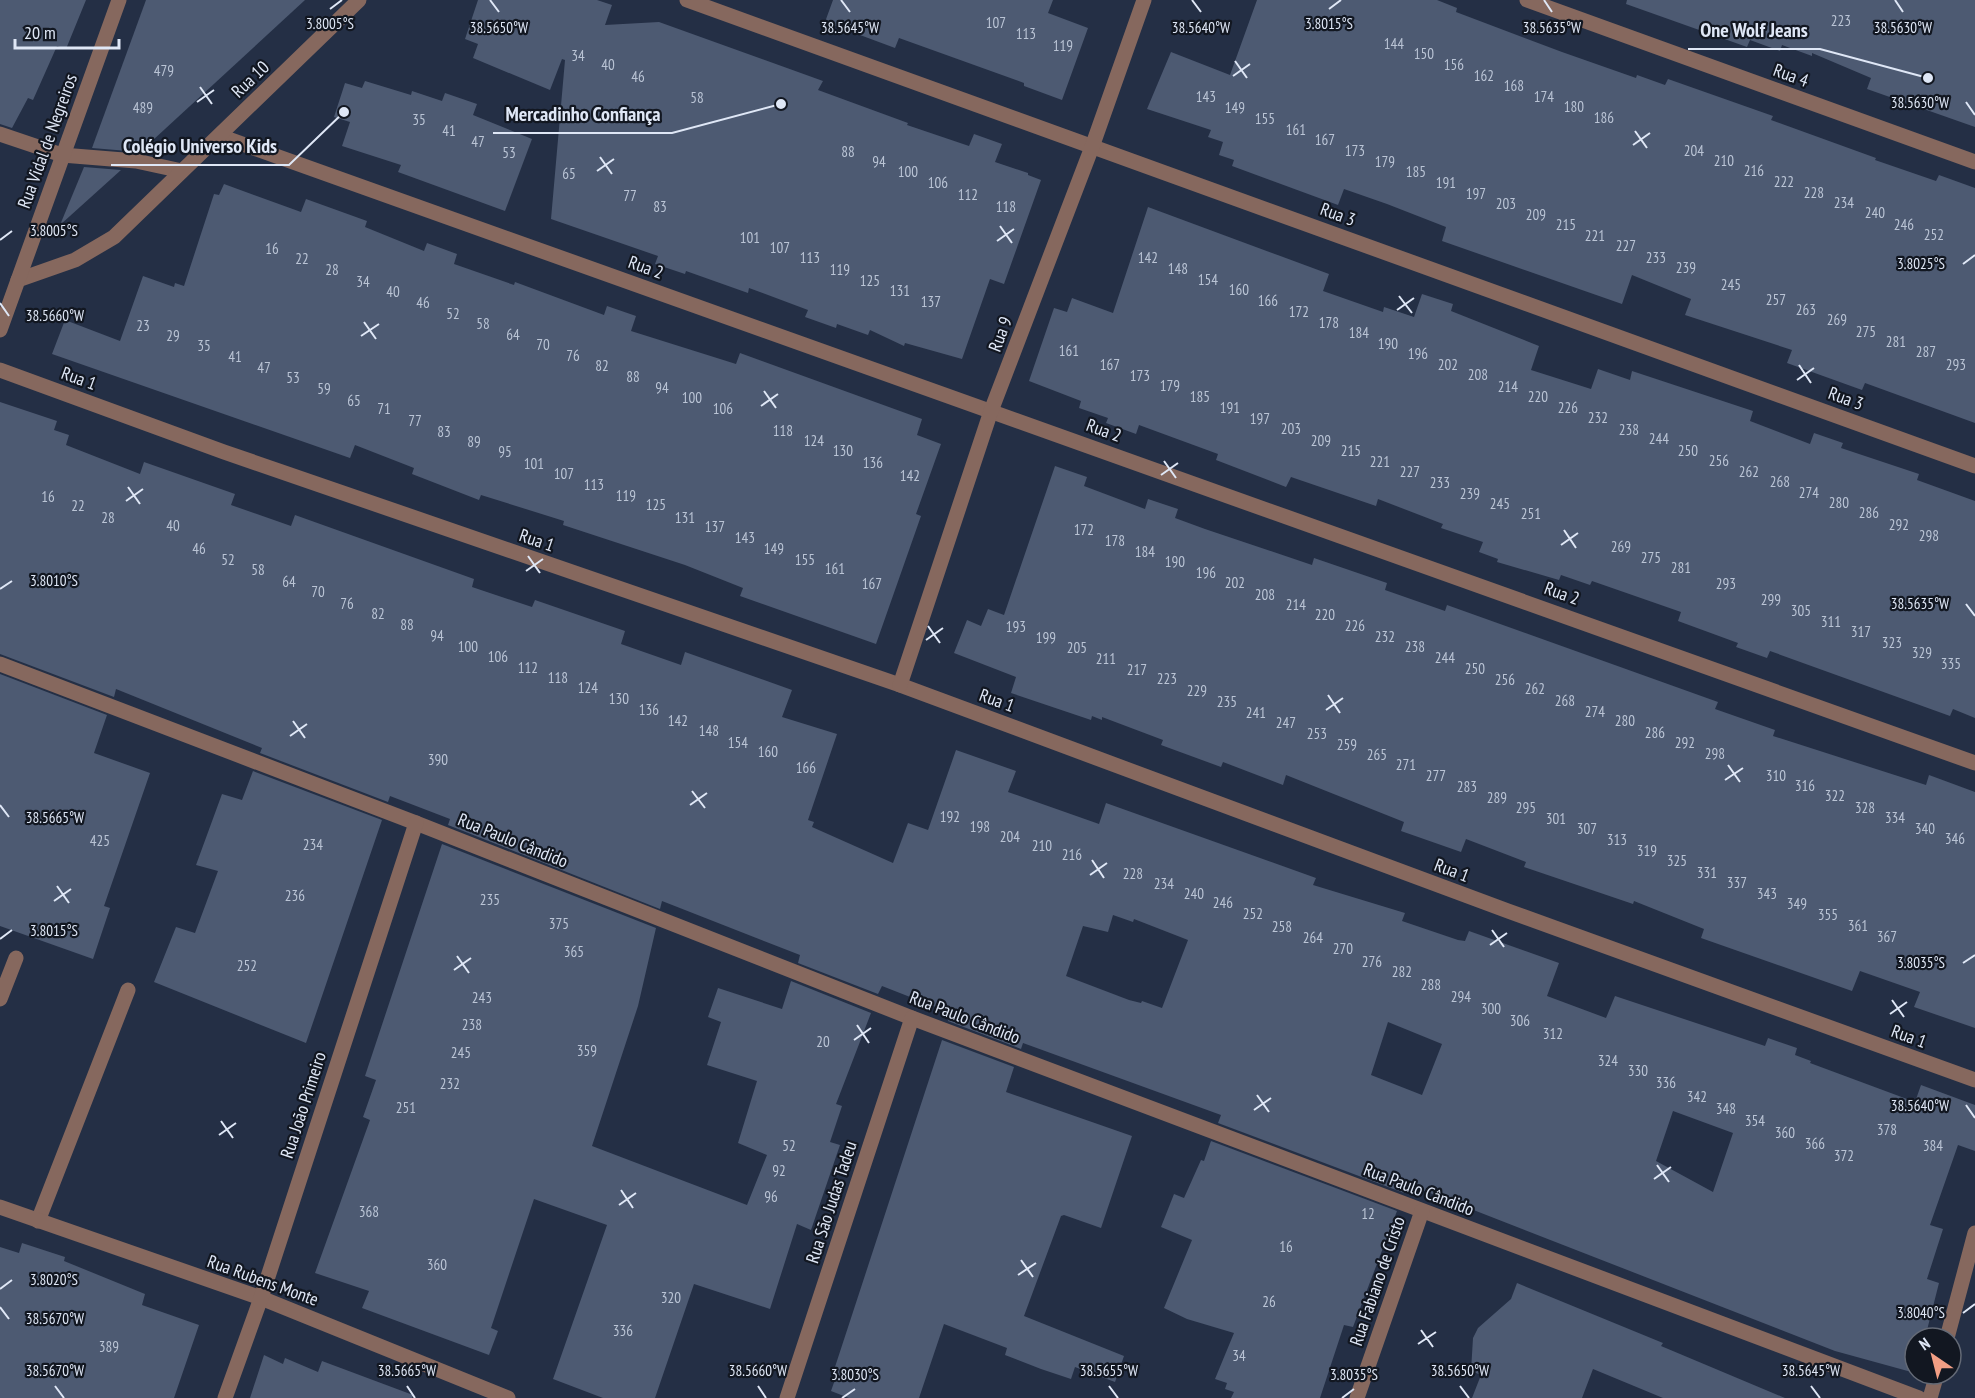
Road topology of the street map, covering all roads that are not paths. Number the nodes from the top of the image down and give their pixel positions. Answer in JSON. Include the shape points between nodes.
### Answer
{"nodes":[{"id":1,"x":119,"y":0,"type":"edge"},
{"id":2,"x":359,"y":0,"type":"edge"},
{"id":3,"x":687,"y":0,"type":"edge"},
{"id":4,"x":1144,"y":0,"type":"edge"},
{"id":5,"x":1527,"y":0,"type":"edge"},
{"id":6,"x":0,"y":134,"type":"edge"},
{"id":7,"x":220,"y":135,"type":"junction"},
{"id":8,"x":1092,"y":147,"type":"junction"},
{"id":9,"x":62,"y":154,"type":"junction"},
{"id":10,"x":1975,"y":162,"type":"edge"},
{"id":11,"x":182,"y":171,"type":"junction"},
{"id":12,"x":18,"y":280,"type":"junction"},
{"id":13,"x":0,"y":330,"type":"edge"},
{"id":14,"x":0,"y":370,"type":"edge"},
{"id":15,"x":991,"y":411,"type":"junction"},
{"id":16,"x":1975,"y":466,"type":"edge"},
{"id":17,"x":0,"y":664,"type":"edge"},
{"id":18,"x":900,"y":685,"type":"junction"},
{"id":19,"x":1975,"y":764,"type":"edge"},
{"id":20,"x":416,"y":823,"type":"junction"},
{"id":21,"x":16,"y":958,"type":"dead end"},
{"id":22,"x":128,"y":990,"type":"dead end"},
{"id":23,"x":0,"y":999,"type":"edge"},
{"id":24,"x":912,"y":1018,"type":"junction"},
{"id":25,"x":1975,"y":1080,"type":"edge"},
{"id":26,"x":0,"y":1207,"type":"edge"},
{"id":27,"x":1422,"y":1211,"type":"junction"},
{"id":28,"x":38,"y":1221,"type":"junction"},
{"id":29,"x":1975,"y":1233,"type":"edge"},
{"id":30,"x":261,"y":1298,"type":"junction"},
{"id":31,"x":1950,"y":1326,"type":"edge"},
{"id":32,"x":225,"y":1398,"type":"edge"},
{"id":33,"x":508,"y":1398,"type":"edge"},
{"id":34,"x":787,"y":1398,"type":"edge"},
{"id":35,"x":1357,"y":1398,"type":"edge"},
{"id":36,"x":1919,"y":1398,"type":"edge"}],
"edges":[{"from":1,"to":9,"type":"street","name":"Rua Vidal de Negreiros"},
{"from":2,"to":7,"type":"street","name":"Rua 10"},
{"from":3,"to":8,"type":"street","name":"Rua 3"},
{"from":4,"to":8,"type":"street","name":"Rua 9"},
{"from":5,"to":10,"type":"street","name":"Rua 4"},
{"from":6,"to":9,"type":"street"},
{"from":7,"to":11,"type":"street","name":"Rua 10"},
{"from":7,"to":15,"type":"street","name":"Rua 2"},
{"from":8,"to":15,"type":"street","name":"Rua 9"},
{"from":8,"to":16,"type":"street","name":"Rua 3"},
{"from":9,"to":11,"type":"street","via":[[136,160]]},
{"from":9,"to":12,"type":"street","name":"Rua Vidal de Negreiros"},
{"from":11,"to":12,"type":"street","name":"Rua 10","via":[[114,237],[93,252]]},
{"from":12,"to":13,"type":"street","name":"Rua Vidal de Negreiros"},
{"from":14,"to":18,"type":"street","name":"Rua 1","via":[[224,452]]},
{"from":15,"to":18,"type":"street","name":"Rua 9"},
{"from":15,"to":19,"type":"street","name":"Rua 2"},
{"from":17,"to":20,"type":"street","name":"Rua Paulo Cândido"},
{"from":18,"to":25,"type":"street","name":"Rua 1","via":[[1508,912]]},
{"from":20,"to":24,"type":"street","name":"Rua Paulo Cândido"},
{"from":20,"to":30,"type":"street","name":"Rua João Primeiro"},
{"from":21,"to":23,"type":"street"},
{"from":22,"to":28,"type":"street"},
{"from":24,"to":27,"type":"street","name":"Rua Paulo Cândido"},
{"from":24,"to":34,"type":"street","name":"Rua São Judas Tadeu"},
{"from":26,"to":28,"type":"street","name":"Rua Rubens Monte"},
{"from":27,"to":35,"type":"street","name":"Rua Fabiano de Cristo"},
{"from":27,"to":36,"type":"street","name":"Rua Paulo Cândido"},
{"from":28,"to":30,"type":"street","name":"Rua Rubens Monte"},
{"from":29,"to":31,"type":"street"},
{"from":30,"to":32,"type":"street","name":"Rua João Primeiro"},
{"from":30,"to":33,"type":"street","name":"Rua Rubens Monte"}]}
